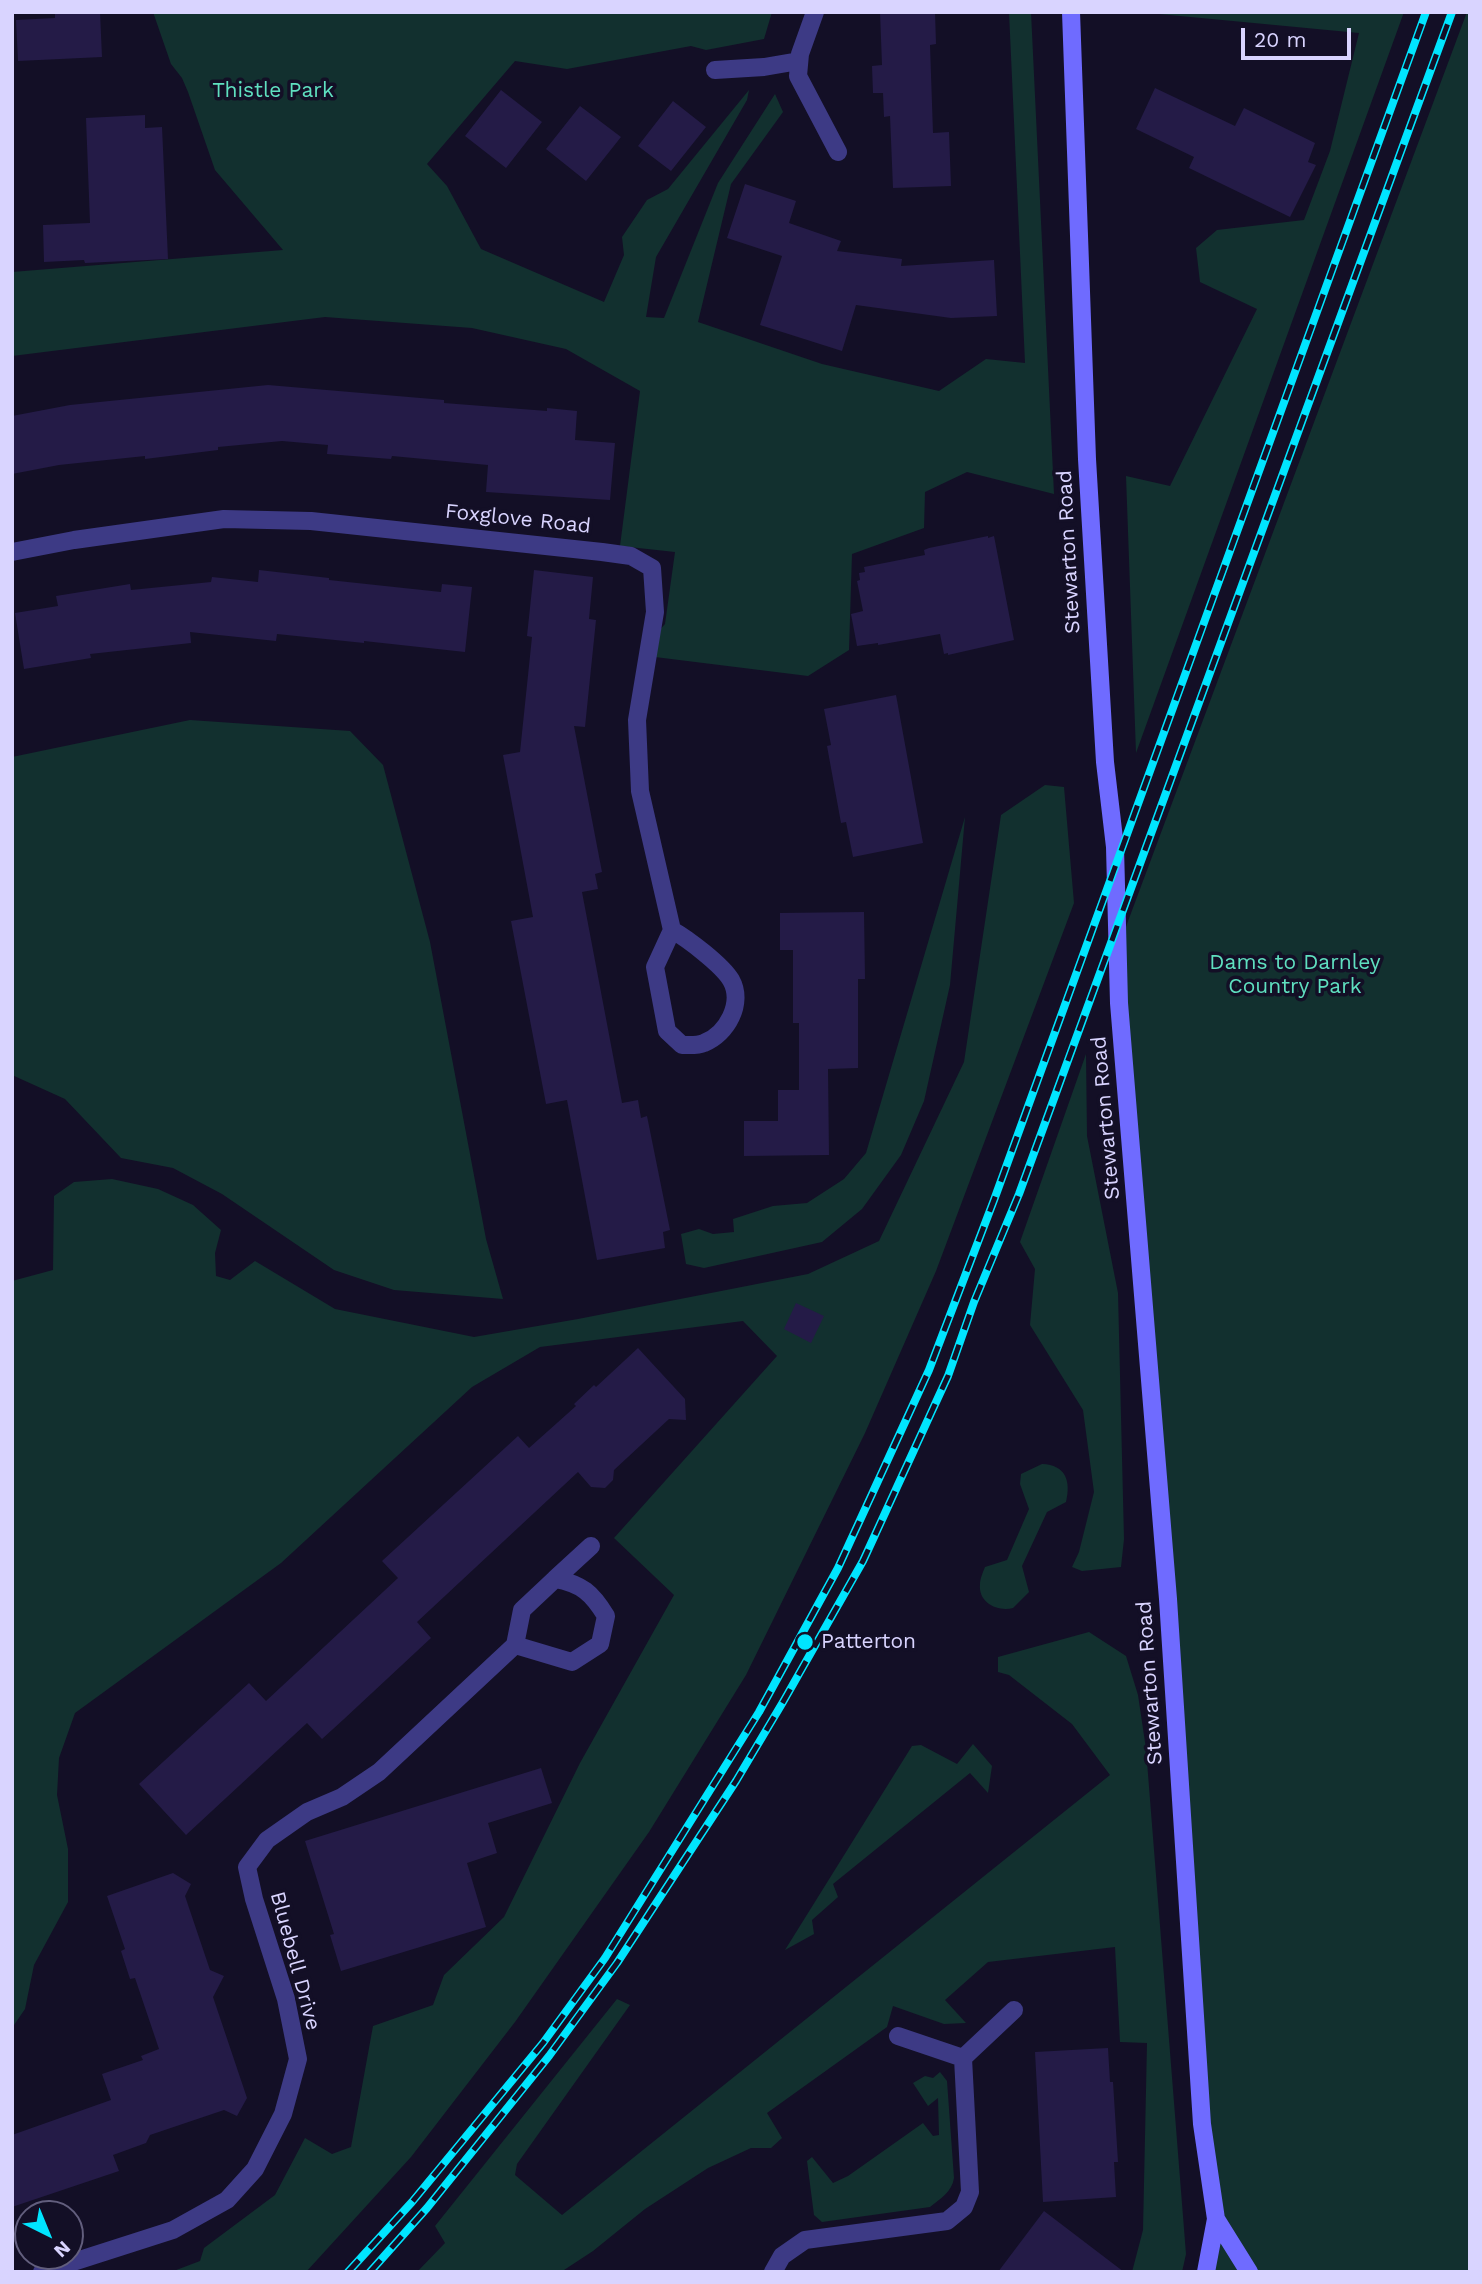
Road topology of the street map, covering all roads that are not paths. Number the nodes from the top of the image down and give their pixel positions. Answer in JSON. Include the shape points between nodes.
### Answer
{"nodes":[{"id":1,"x":815,"y":12,"type":"edge"},
{"id":2,"x":1071,"y":12,"type":"edge"},
{"id":3,"x":799,"y":61,"type":"junction"},
{"id":4,"x":715,"y":70,"type":"dead end"},
{"id":5,"x":838,"y":152,"type":"dead end"},
{"id":6,"x":12,"y":552,"type":"edge"},
{"id":7,"x":672,"y":930,"type":"junction"},
{"id":8,"x":591,"y":1546,"type":"dead end"},
{"id":9,"x":555,"y":1580,"type":"junction"},
{"id":10,"x":515,"y":1645,"type":"junction"},
{"id":11,"x":1014,"y":2010,"type":"dead end"},
{"id":12,"x":898,"y":2036,"type":"dead end"},
{"id":13,"x":963,"y":2058,"type":"junction"},
{"id":14,"x":1216,"y":2219,"type":"junction"},
{"id":15,"x":42,"y":2272,"type":"edge"},
{"id":16,"x":773,"y":2272,"type":"edge"},
{"id":17,"x":1206,"y":2272,"type":"edge"},
{"id":18,"x":1249,"y":2272,"type":"edge"}],
"edges":[{"from":1,"to":3,"type":"street"},
{"from":2,"to":14,"type":"main road","name":"Stewarton Road","via":[[1087,459],[1105,762],[1115,847],[1119,1003],[1168,1598],[1202,2124]]},
{"from":3,"to":4,"type":"street"},
{"from":3,"to":5,"type":"street","via":[[798,76]]},
{"from":6,"to":7,"type":"street","name":"Foxglove Road","via":[[224,519],[311,521],[602,551],[631,556],[652,568],[655,612],[637,720],[640,791]]},
{"from":7,"to":7,"type":"street","via":[[730,978],[737,995],[730,1020],[703,1044],[682,1045],[667,1031],[655,967]]},
{"from":8,"to":9,"type":"street"},
{"from":9,"to":10,"type":"street","via":[[522,1610]]},
{"from":9,"to":10,"type":"street","via":[[574,1583],[594,1597],[606,1616],[600,1644],[572,1662]]},
{"from":10,"to":15,"type":"street","name":"Bluebell Drive","via":[[379,1772],[267,1840],[247,1867],[286,1999],[298,2059],[284,2114],[255,2169],[227,2200],[173,2230]]},
{"from":11,"to":13,"type":"street"},
{"from":12,"to":13,"type":"street"},
{"from":13,"to":16,"type":"street","via":[[970,2192],[964,2207],[947,2221],[805,2240],[782,2256]]},
{"from":14,"to":17,"type":"main road","name":"Stewarton Road"},
{"from":14,"to":18,"type":"main road","name":"Stewarton Road"}]}
